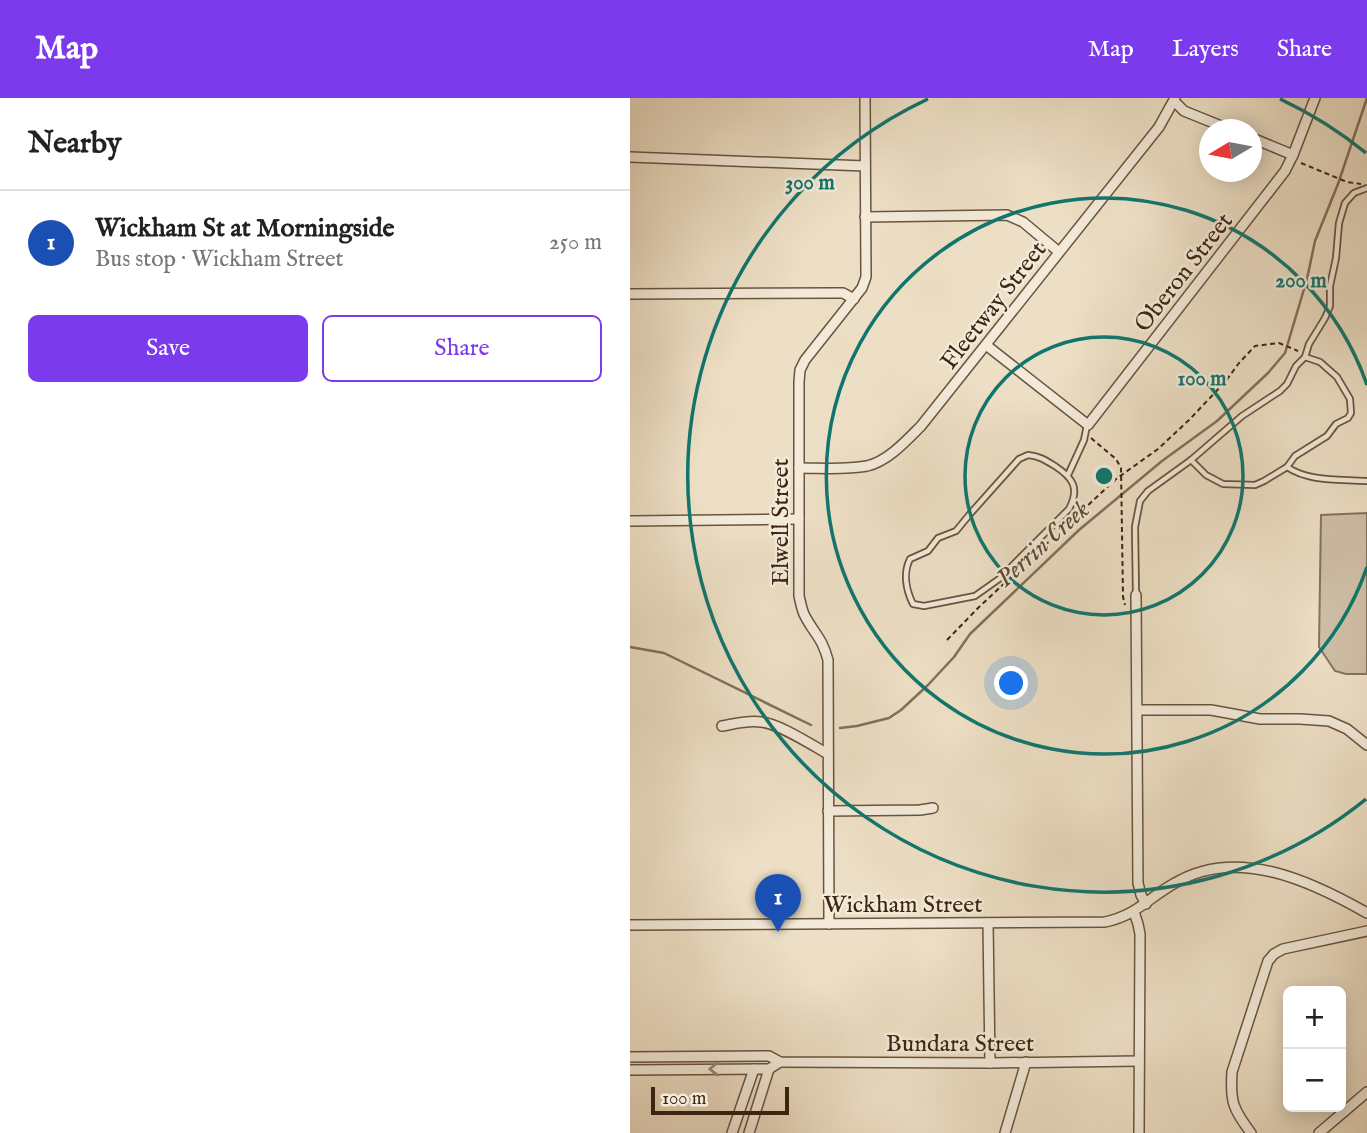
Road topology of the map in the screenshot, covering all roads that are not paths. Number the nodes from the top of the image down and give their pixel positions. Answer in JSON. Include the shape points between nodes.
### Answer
{"nodes":[{"id":1,"x":864,"y":98,"type":"edge"},
{"id":2,"x":1315,"y":98,"type":"edge"},
{"id":3,"x":1174,"y":100,"type":"edge"},
{"id":4,"x":1204,"y":119,"type":"edge"},
{"id":5,"x":1262,"y":142,"type":"edge"},
{"id":6,"x":1293,"y":155,"type":"junction"},
{"id":7,"x":630,"y":157,"type":"edge"},
{"id":8,"x":865,"y":166,"type":"junction"},
{"id":9,"x":1367,"y":188,"type":"edge"},
{"id":10,"x":865,"y":217,"type":"junction"},
{"id":11,"x":1059,"y":252,"type":"junction"},
{"id":12,"x":630,"y":294,"type":"edge"},
{"id":13,"x":854,"y":299,"type":"junction"},
{"id":14,"x":986,"y":345,"type":"junction"},
{"id":15,"x":1305,"y":357,"type":"junction"},
{"id":16,"x":1087,"y":429,"type":"junction"},
{"id":17,"x":1191,"y":460,"type":"junction"},
{"id":18,"x":1287,"y":467,"type":"junction"},
{"id":19,"x":799,"y":468,"type":"junction"},
{"id":20,"x":1068,"y":475,"type":"junction"},
{"id":21,"x":1366,"y":481,"type":"edge"},
{"id":22,"x":799,"y":519,"type":"junction"},
{"id":23,"x":630,"y":520,"type":"edge"},
{"id":24,"x":1136,"y":595,"type":"joint"},
{"id":25,"x":1138,"y":710,"type":"junction"},
{"id":26,"x":722,"y":726,"type":"dead end"},
{"id":27,"x":1367,"y":746,"type":"edge"},
{"id":28,"x":828,"y":754,"type":"junction"},
{"id":29,"x":933,"y":808,"type":"dead end"},
{"id":30,"x":828,"y":811,"type":"junction"},
{"id":31,"x":1146,"y":904,"type":"junction"},
{"id":32,"x":1133,"y":912,"type":"junction"},
{"id":33,"x":1367,"y":913,"type":"edge"},
{"id":34,"x":988,"y":923,"type":"junction"},
{"id":35,"x":829,"y":924,"type":"junction"},
{"id":36,"x":630,"y":925,"type":"edge"},
{"id":37,"x":1367,"y":931,"type":"edge"},
{"id":38,"x":630,"y":1057,"type":"edge"},
{"id":39,"x":1139,"y":1061,"type":"junction"},
{"id":40,"x":780,"y":1062,"type":"junction"},
{"id":41,"x":1026,"y":1062,"type":"junction"},
{"id":42,"x":990,"y":1063,"type":"junction"},
{"id":43,"x":754,"y":1069,"type":"junction"},
{"id":44,"x":769,"y":1069,"type":"junction"},
{"id":45,"x":630,"y":1070,"type":"edge"},
{"id":46,"x":1367,"y":1092,"type":"edge"},
{"id":47,"x":732,"y":1133,"type":"edge"},
{"id":48,"x":749,"y":1133,"type":"edge"},
{"id":49,"x":1004,"y":1133,"type":"edge"},
{"id":50,"x":1139,"y":1133,"type":"edge"},
{"id":51,"x":1251,"y":1133,"type":"edge"},
{"id":52,"x":1319,"y":1133,"type":"edge"}],
"edges":[{"from":1,"to":8,"type":"street","name":"Elwell Street"},
{"from":2,"to":6,"type":"street","name":"Oberon Street"},
{"from":3,"to":4,"type":"street","via":[[1184,111]]},
{"from":3,"to":11,"type":"street","name":"Fleetway Street","via":[[1158,127]]},
{"from":5,"to":6,"type":"street"},
{"from":6,"to":16,"type":"street","name":"Oberon Street","via":[[1278,182]]},
{"from":7,"to":8,"type":"street"},
{"from":8,"to":10,"type":"street","name":"Elwell Street"},
{"from":9,"to":15,"type":"lane","via":[[1345,203],[1330,306]]},
{"from":10,"to":11,"type":"street","via":[[1007,215],[1023,222]]},
{"from":10,"to":13,"type":"street","name":"Elwell Street","via":[[866,277]]},
{"from":11,"to":14,"type":"street","name":"Fleetway Street"},
{"from":12,"to":13,"type":"street","via":[[843,293]]},
{"from":13,"to":19,"type":"street","name":"Elwell Street","via":[[800,370]]},
{"from":14,"to":16,"type":"street"},
{"from":14,"to":19,"type":"street","name":"Fleetway Street","via":[[921,426],[881,460],[850,467]]},
{"from":15,"to":17,"type":"lane","via":[[1280,391],[1242,416]]},
{"from":15,"to":18,"type":"lane","via":[[1320,362],[1336,377],[1350,399],[1351,413],[1327,436],[1294,456]]},
{"from":16,"to":20,"type":"lane"},
{"from":17,"to":18,"type":"lane","via":[[1206,475],[1232,485],[1255,485]]},
{"from":17,"to":24,"type":"lane","via":[[1140,501],[1135,527]]},
{"from":18,"to":21,"type":"lane","via":[[1315,478]]},
{"from":19,"to":22,"type":"street","name":"Elwell Street"},
{"from":20,"to":20,"type":"lane","via":[[1075,498],[1069,509],[999,579],[975,596],[913,604],[905,568],[910,559],[956,531],[1019,459],[1039,456]]},
{"from":22,"to":23,"type":"street"},
{"from":22,"to":28,"type":"street","name":"Elwell Street","via":[[799,596],[828,660]]},
{"from":24,"to":25,"type":"street"},
{"from":25,"to":27,"type":"street","via":[[1211,710],[1260,719],[1329,721]]},
{"from":25,"to":31,"type":"street","via":[[1138,883]]},
{"from":26,"to":28,"type":"street","via":[[769,723]]},
{"from":28,"to":30,"type":"street","name":"Elwell Street"},
{"from":29,"to":30,"type":"street"},
{"from":30,"to":35,"type":"street","name":"Elwell Street"},
{"from":31,"to":32,"type":"street","name":"Wickham Street"},
{"from":31,"to":33,"type":"street","name":"Wickham Street","via":[[1182,878],[1239,867],[1290,876]]},
{"from":32,"to":34,"type":"street","name":"Wickham Street","via":[[1105,922]]},
{"from":32,"to":39,"type":"street","via":[[1140,934]]},
{"from":34,"to":35,"type":"street","name":"Wickham Street"},
{"from":34,"to":42,"type":"street"},
{"from":35,"to":36,"type":"street","name":"Wickham Street"},
{"from":37,"to":51,"type":"street","via":[[1283,949],[1268,961],[1232,1072],[1237,1115]]},
{"from":38,"to":40,"type":"street","name":"Bundara Street","via":[[769,1056]]},
{"from":39,"to":41,"type":"street","name":"Bundara Street"},
{"from":39,"to":50,"type":"street"},
{"from":40,"to":42,"type":"street","name":"Bundara Street"},
{"from":40,"to":44,"type":"street"},
{"from":41,"to":42,"type":"street","name":"Bundara Street"},
{"from":41,"to":49,"type":"street"},
{"from":43,"to":44,"type":"street"},
{"from":43,"to":45,"type":"street","one_way":true},
{"from":43,"to":47,"type":"street"},
{"from":44,"to":48,"type":"street"},
{"from":46,"to":52,"type":"street"}]}
